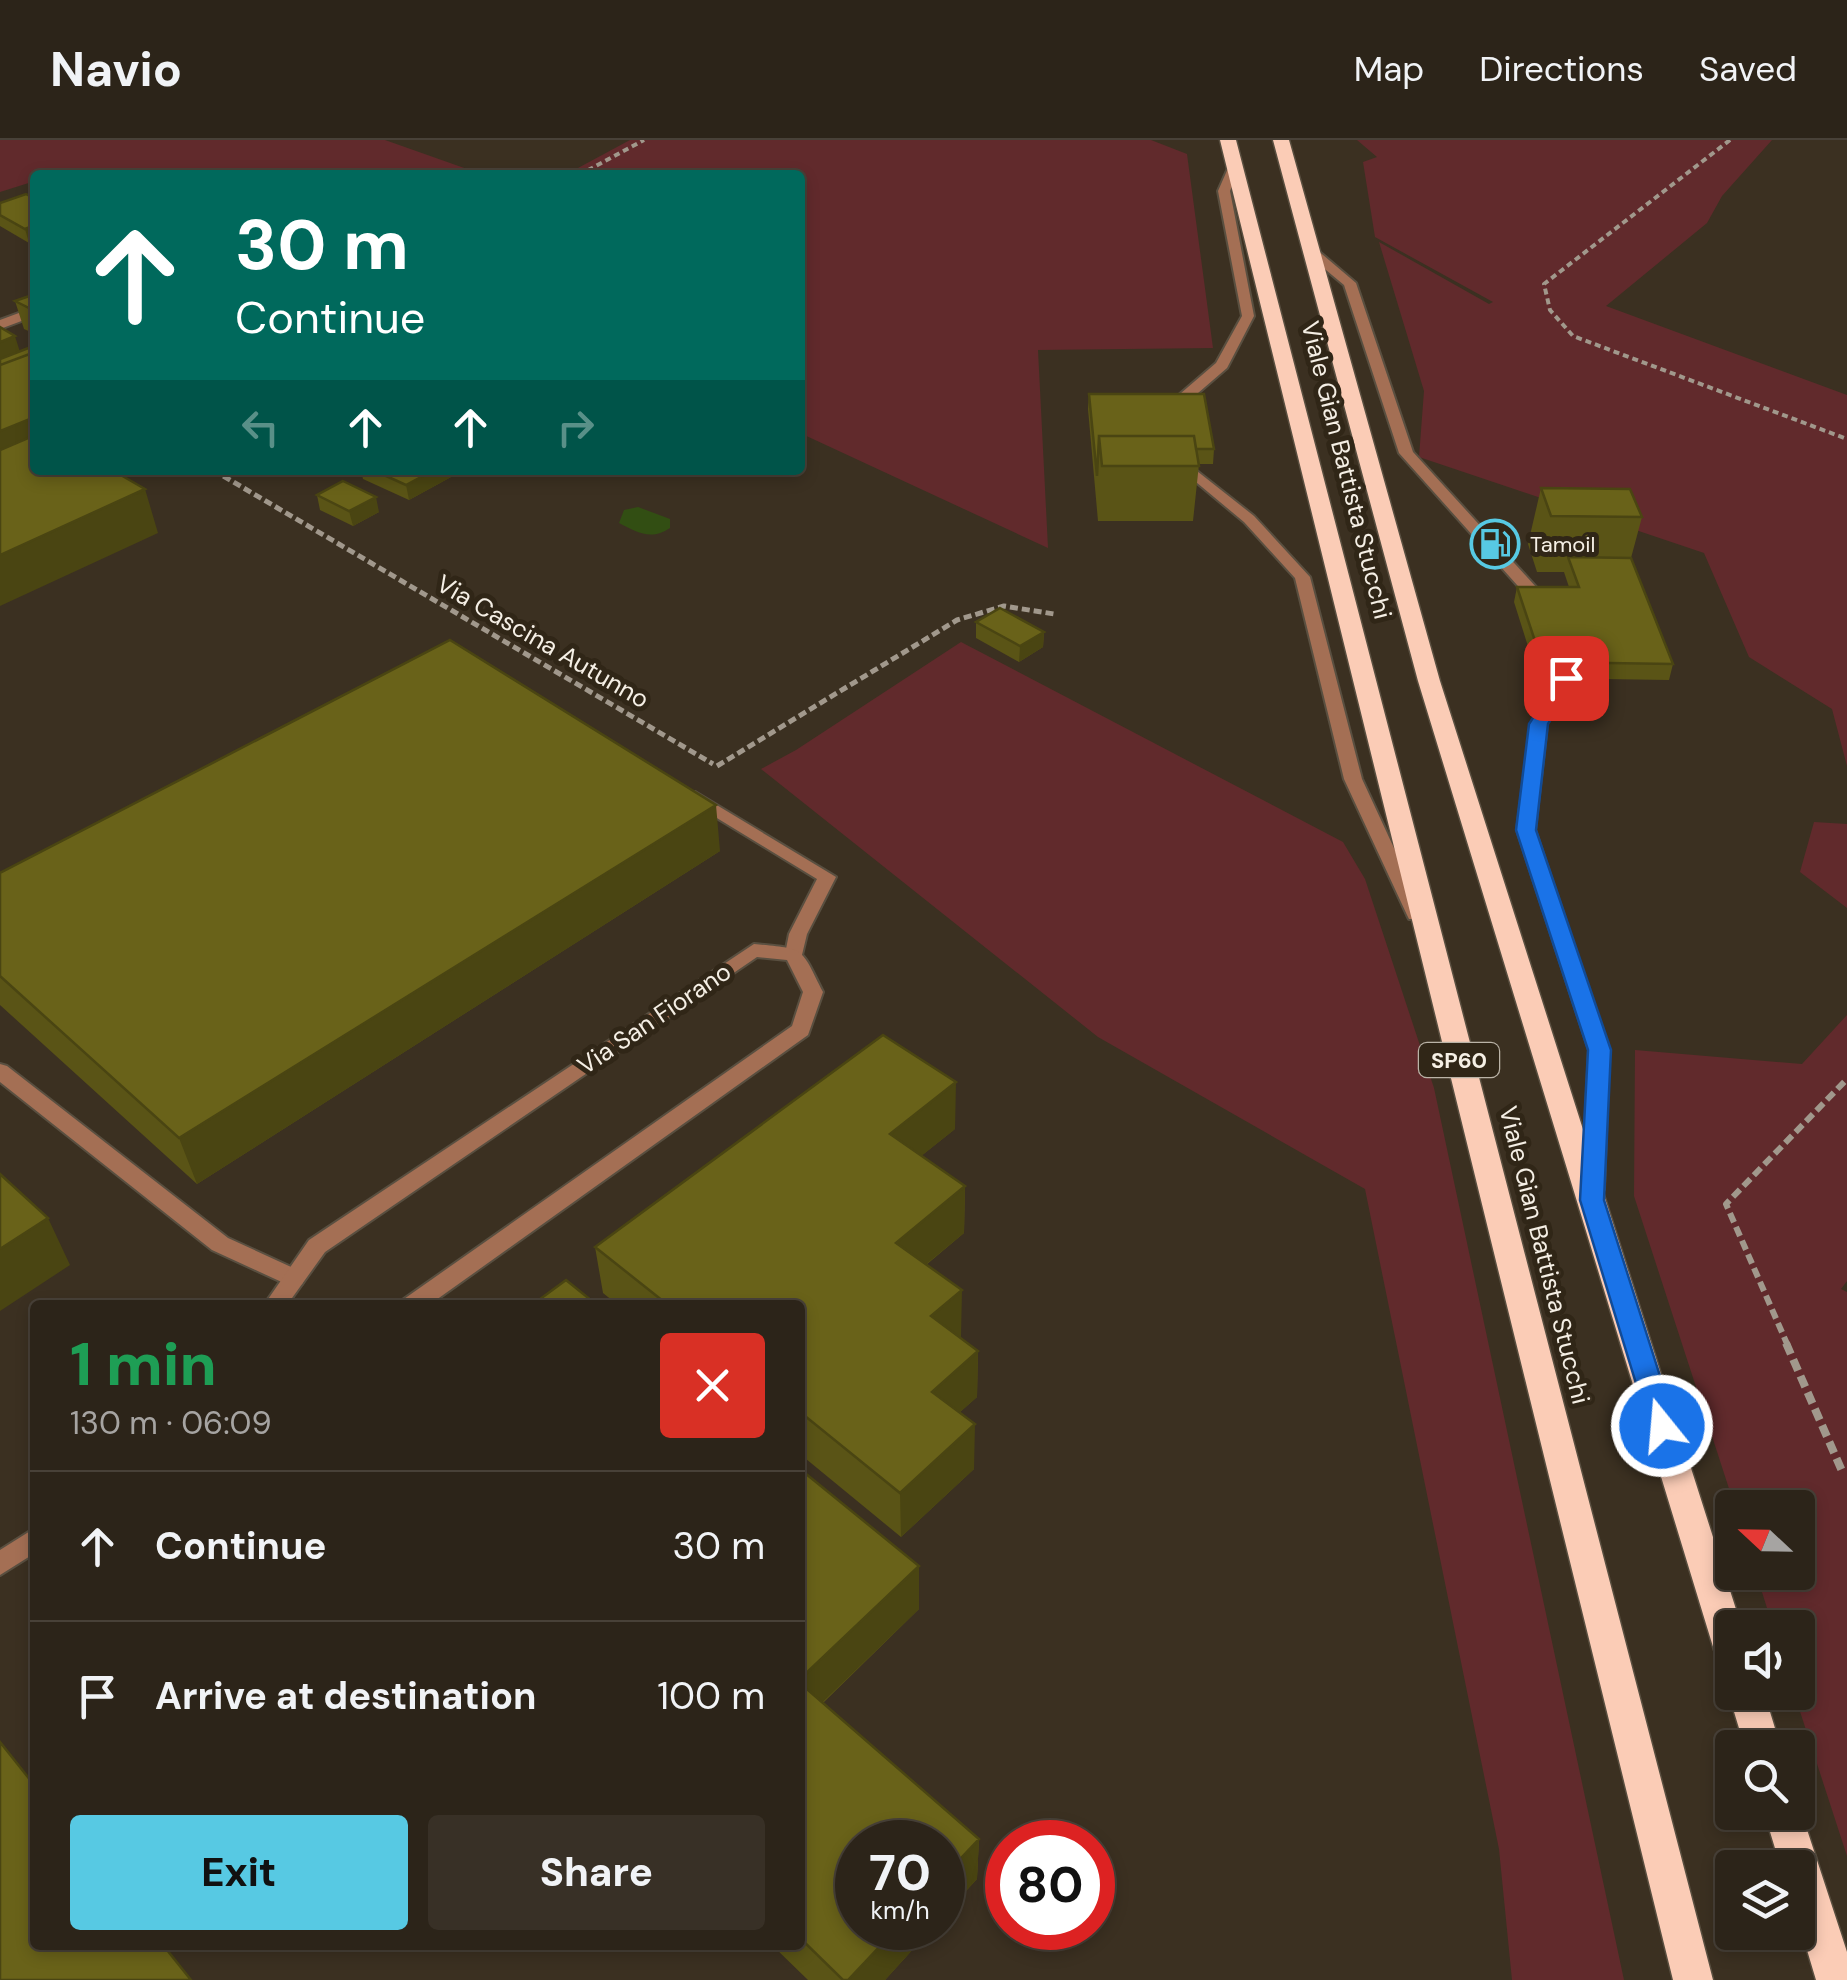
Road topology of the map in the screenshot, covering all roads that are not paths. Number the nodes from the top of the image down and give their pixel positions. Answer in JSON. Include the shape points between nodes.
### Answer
{"nodes":[{"id":1,"x":1282,"y":140,"type":"edge"},
{"id":2,"x":1232,"y":153,"type":"edge"},
{"id":3,"x":1312,"y":252,"type":"junction"},
{"id":4,"x":30,"y":313,"type":"edge"},
{"id":5,"x":0,"y":325,"type":"edge"},
{"id":6,"x":1171,"y":409,"type":"edge"},
{"id":7,"x":1183,"y":464,"type":"edge"},
{"id":8,"x":1541,"y":602,"type":"edge"},
{"id":9,"x":1566,"y":678,"type":"edge"},
{"id":10,"x":682,"y":790,"type":"edge"},
{"id":11,"x":1430,"y":944,"type":"junction"},
{"id":12,"x":794,"y":954,"type":"junction"},
{"id":13,"x":0,"y":1071,"type":"edge"},
{"id":14,"x":1592,"y":1200,"type":"junction"},
{"id":15,"x":294,"y":1278,"type":"junction"},
{"id":16,"x":279,"y":1300,"type":"edge"},
{"id":17,"x":419,"y":1300,"type":"edge"},
{"id":18,"x":30,"y":1543,"type":"edge"},
{"id":19,"x":0,"y":1564,"type":"edge"},
{"id":20,"x":1720,"y":1610,"type":"edge"},
{"id":21,"x":1789,"y":1830,"type":"edge"},
{"id":22,"x":1693,"y":1980,"type":"edge"},
{"id":23,"x":1836,"y":1980,"type":"edge"}],
"edges":[{"from":1,"to":3,"type":"highway","name":"Viale Gian Battista Stucchi"},
{"from":2,"to":6,"type":"street","via":[[1224,191],[1248,316],[1222,365]]},
{"from":2,"to":11,"type":"highway","name":"Viale Gian Battista Stucchi","number":"SP60"},
{"from":3,"to":8,"type":"street","via":[[1350,283],[1406,454]]},
{"from":3,"to":14,"type":"highway","name":"Viale Gian Battista Stucchi","via":[[1430,681]]},
{"from":4,"to":5,"type":"street"},
{"from":7,"to":11,"type":"street","via":[[1250,520],[1302,577],[1353,779]]},
{"from":9,"to":14,"type":"street","via":[[1539,724],[1526,830],[1600,1050]]},
{"from":10,"to":12,"type":"street","via":[[827,877]]},
{"from":11,"to":22,"type":"highway","name":"Viale Gian Battista Stucchi","number":"SP60"},
{"from":12,"to":15,"type":"street","name":"Via San Fiorano","via":[[754,950],[317,1246]]},
{"from":12,"to":17,"type":"street","via":[[813,992],[801,1030]]},
{"from":13,"to":15,"type":"street","via":[[220,1244]]},
{"from":14,"to":20,"type":"highway","name":"Viale Gian Battista Stucchi"},
{"from":15,"to":16,"type":"street","name":"Via San Fiorano"},
{"from":18,"to":19,"type":"street"},
{"from":21,"to":23,"type":"highway"}]}
